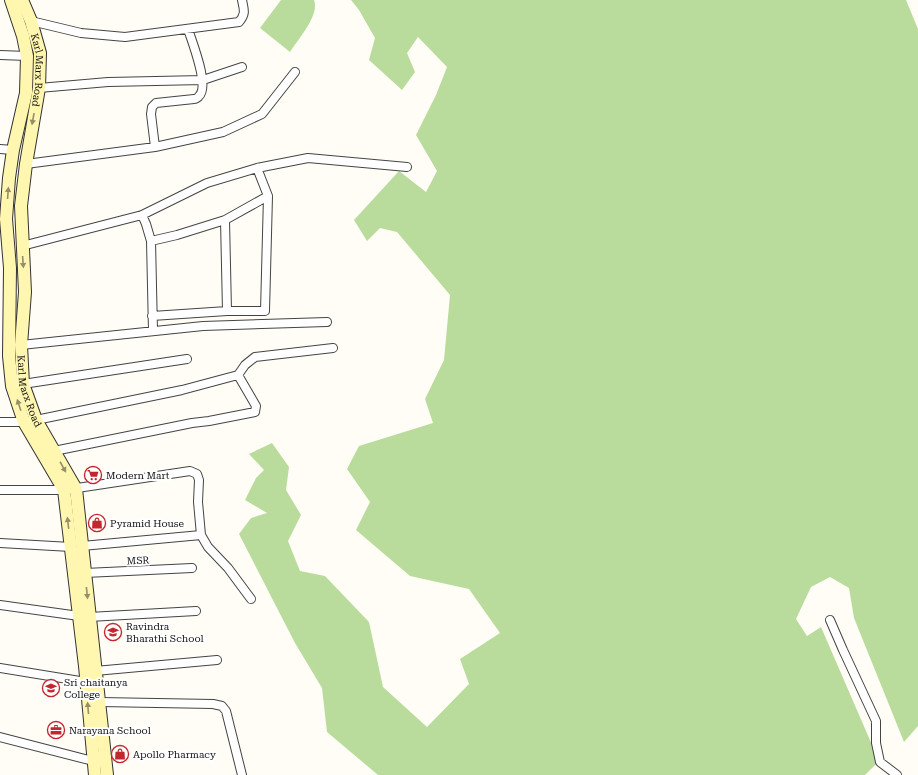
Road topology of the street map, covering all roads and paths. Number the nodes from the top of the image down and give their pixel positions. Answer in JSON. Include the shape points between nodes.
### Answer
{"nodes":[{"id":1,"x":11,"y":0,"type":"edge"},
{"id":2,"x":22,"y":0,"type":"edge"},
{"id":3,"x":242,"y":0,"type":"edge"},
{"id":4,"x":32,"y":21,"type":"junction"},
{"id":5,"x":188,"y":29,"type":"junction"},
{"id":6,"x":0,"y":56,"type":"edge"},
{"id":7,"x":26,"y":56,"type":"junction"},
{"id":8,"x":242,"y":67,"type":"dead end"},
{"id":9,"x":295,"y":72,"type":"dead end"},
{"id":10,"x":203,"y":80,"type":"junction"},
{"id":11,"x":39,"y":88,"type":"junction"},
{"id":12,"x":155,"y":147,"type":"junction"},
{"id":13,"x":0,"y":149,"type":"edge"},
{"id":14,"x":12,"y":150,"type":"junction"},
{"id":15,"x":26,"y":164,"type":"junction"},
{"id":16,"x":407,"y":167,"type":"dead end"},
{"id":17,"x":256,"y":168,"type":"junction"},
{"id":18,"x":268,"y":196,"type":"junction"},
{"id":19,"x":142,"y":215,"type":"junction"},
{"id":20,"x":3,"y":218,"type":"edge"},
{"id":21,"x":225,"y":220,"type":"junction"},
{"id":22,"x":151,"y":241,"type":"junction"},
{"id":23,"x":22,"y":246,"type":"junction"},
{"id":24,"x":5,"y":291,"type":"edge"},
{"id":25,"x":227,"y":311,"type":"junction"},
{"id":26,"x":152,"y":316,"type":"junction"},
{"id":27,"x":327,"y":322,"type":"dead end"},
{"id":28,"x":153,"y":331,"type":"junction"},
{"id":29,"x":22,"y":345,"type":"junction"},
{"id":30,"x":333,"y":348,"type":"dead end"},
{"id":31,"x":187,"y":359,"type":"dead end"},
{"id":32,"x":238,"y":376,"type":"junction"},
{"id":33,"x":23,"y":384,"type":"junction"},
{"id":34,"x":30,"y":421,"type":"junction"},
{"id":35,"x":0,"y":422,"type":"edge"},
{"id":36,"x":54,"y":451,"type":"junction"},
{"id":37,"x":70,"y":489,"type":"junction"},
{"id":38,"x":0,"y":490,"type":"edge"},
{"id":39,"x":201,"y":535,"type":"junction"},
{"id":40,"x":0,"y":543,"type":"edge"},
{"id":41,"x":76,"y":547,"type":"junction"},
{"id":42,"x":192,"y":568,"type":"dead end"},
{"id":43,"x":85,"y":572,"type":"junction"},
{"id":44,"x":252,"y":599,"type":"dead end"},
{"id":45,"x":0,"y":605,"type":"edge"},
{"id":46,"x":196,"y":611,"type":"dead end"},
{"id":47,"x":84,"y":616,"type":"junction"},
{"id":48,"x":830,"y":620,"type":"dead end"},
{"id":49,"x":217,"y":660,"type":"dead end"},
{"id":50,"x":0,"y":668,"type":"edge"},
{"id":51,"x":95,"y":671,"type":"junction"},
{"id":52,"x":86,"y":682,"type":"junction"},
{"id":53,"x":100,"y":702,"type":"junction"},
{"id":54,"x":0,"y":737,"type":"edge"},
{"id":55,"x":99,"y":760,"type":"junction"},
{"id":56,"x":94,"y":775,"type":"edge"},
{"id":57,"x":107,"y":775,"type":"edge"},
{"id":58,"x":242,"y":775,"type":"edge"},
{"id":59,"x":897,"y":775,"type":"edge"}],
"edges":[{"from":1,"to":7,"type":"main road","name":"Karl Marx Road","via":[[23,36]]},
{"from":2,"to":4,"type":"main road","name":"Karl Marx Road"},
{"from":3,"to":5,"type":"street","via":[[244,17],[239,22]]},
{"from":4,"to":5,"type":"street","via":[[81,33],[125,37]]},
{"from":4,"to":11,"type":"main road","name":"Karl Marx Road","via":[[40,53]]},
{"from":5,"to":10,"type":"street"},
{"from":6,"to":7,"type":"street"},
{"from":7,"to":14,"type":"main road","name":"Karl Marx Road","via":[[26,93]]},
{"from":8,"to":10,"type":"street"},
{"from":9,"to":12,"type":"street","via":[[262,114],[223,132]]},
{"from":10,"to":11,"type":"street","via":[[108,82]]},
{"from":10,"to":12,"type":"street","via":[[202,93],[199,97],[156,103],[152,107]]},
{"from":11,"to":15,"type":"main road","name":"Karl Marx Road","one_way":true},
{"from":12,"to":15,"type":"street"},
{"from":13,"to":14,"type":"street"},
{"from":20,"to":14,"type":"main road","name":"Karl Marx Road","one_way":true},
{"from":15,"to":23,"type":"main road","name":"Karl Marx Road","via":[[21,206]]},
{"from":16,"to":17,"type":"street","via":[[308,158]]},
{"from":17,"to":18,"type":"street"},
{"from":17,"to":19,"type":"street","via":[[207,182]]},
{"from":18,"to":21,"type":"street"},
{"from":18,"to":25,"type":"street","via":[[265,311]]},
{"from":19,"to":22,"type":"street"},
{"from":19,"to":23,"type":"street"},
{"from":20,"to":24,"type":"main road","name":"Karl Marx Road","via":[[10,268]]},
{"from":21,"to":22,"type":"street"},
{"from":21,"to":25,"type":"street"},
{"from":22,"to":26,"type":"street"},
{"from":23,"to":29,"type":"main road","name":"Karl Marx Road","one_way":true,"via":[[25,292]]},
{"from":34,"to":24,"type":"main road","name":"Karl Marx Road","one_way":true,"via":[[12,386]]},
{"from":25,"to":26,"type":"street"},
{"from":26,"to":28,"type":"street"},
{"from":27,"to":28,"type":"street","via":[[204,326]]},
{"from":28,"to":29,"type":"street"},
{"from":29,"to":33,"type":"main road","name":"Karl Marx Road"},
{"from":30,"to":32,"type":"street","via":[[255,357],[245,365]]},
{"from":31,"to":33,"type":"street"},
{"from":32,"to":34,"type":"street"},
{"from":32,"to":36,"type":"street","via":[[256,406],[254,412]]},
{"from":33,"to":34,"type":"main road","name":"Karl Marx Road"},
{"from":34,"to":35,"type":"street"},
{"from":34,"to":36,"type":"main road","name":"Karl Marx Road"},
{"from":34,"to":37,"type":"main road","name":"Karl Marx Road"},
{"from":36,"to":37,"type":"main road","name":"Karl Marx Road","one_way":true},
{"from":37,"to":38,"type":"street"},
{"from":37,"to":39,"type":"street","via":[[190,471],[197,474],[199,480]]},
{"from":37,"to":41,"type":"main road","name":"Karl Marx Road"},
{"from":39,"to":41,"type":"street"},
{"from":39,"to":44,"type":"street","via":[[208,547]]},
{"from":40,"to":41,"type":"street"},
{"from":41,"to":43,"type":"main road","name":"Karl Marx Road"},
{"from":41,"to":47,"type":"main road","name":"Karl Marx Road"},
{"from":42,"to":43,"type":"street","name":"MSR"},
{"from":43,"to":47,"type":"main road","name":"Karl Marx Road","one_way":true},
{"from":45,"to":47,"type":"street"},
{"from":46,"to":47,"type":"street"},
{"from":47,"to":51,"type":"main road","name":"Karl Marx Road"},
{"from":47,"to":52,"type":"main road","name":"Karl Marx Road"},
{"from":48,"to":59,"type":"street","via":[[876,721],[876,743],[880,762]]},
{"from":49,"to":51,"type":"street"},
{"from":50,"to":52,"type":"street"},
{"from":51,"to":53,"type":"main road","name":"Karl Marx Road"},
{"from":55,"to":52,"type":"main road","name":"Karl Marx Road","one_way":true},
{"from":53,"to":55,"type":"main road","name":"Karl Marx Road"},
{"from":53,"to":58,"type":"street","via":[[222,706],[226,711]]},
{"from":54,"to":55,"type":"street"},
{"from":55,"to":56,"type":"main road","name":"Karl Marx Road"},
{"from":55,"to":57,"type":"main road","name":"Karl Marx Road"}]}
